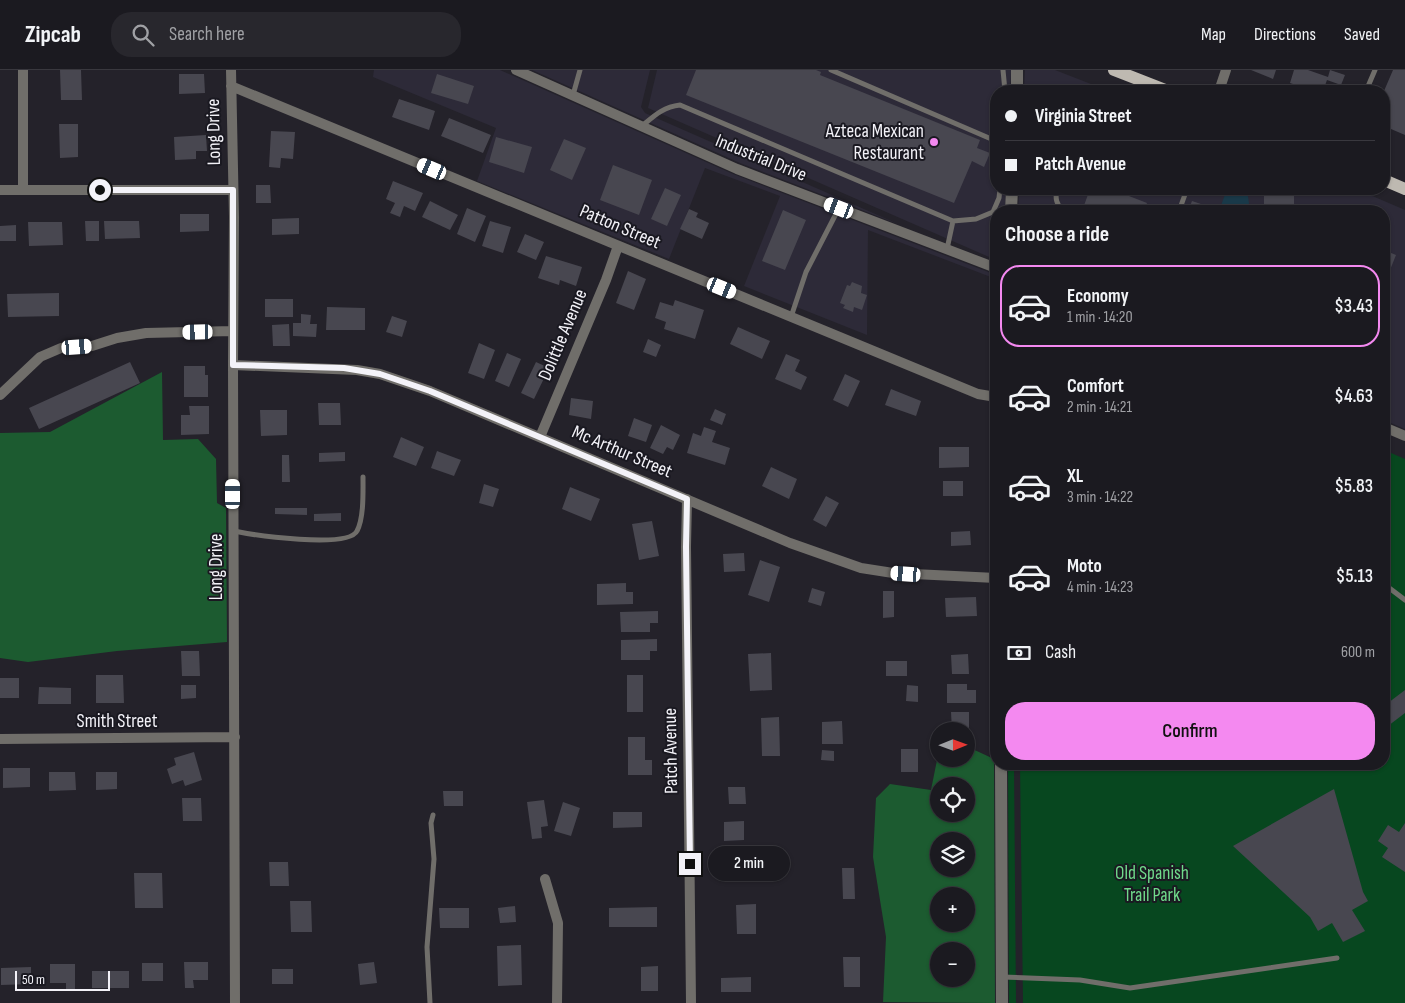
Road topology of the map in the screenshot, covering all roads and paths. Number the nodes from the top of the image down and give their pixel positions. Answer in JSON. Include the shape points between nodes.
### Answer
{"nodes":[{"id":1,"x":23,"y":70,"type":"edge"},
{"id":2,"x":231,"y":70,"type":"edge"},
{"id":3,"x":516,"y":70,"type":"edge"},
{"id":4,"x":580,"y":70,"type":"edge"},
{"id":5,"x":831,"y":70,"type":"edge"},
{"id":6,"x":1003,"y":70,"type":"edge"},
{"id":7,"x":1017,"y":70,"type":"edge"},
{"id":8,"x":1114,"y":70,"type":"edge"},
{"id":9,"x":1226,"y":70,"type":"edge"},
{"id":10,"x":1375,"y":70,"type":"edge"},
{"id":11,"x":1004,"y":85,"type":"edge"},
{"id":12,"x":1017,"y":85,"type":"edge"},
{"id":13,"x":1153,"y":85,"type":"edge"},
{"id":14,"x":1221,"y":85,"type":"edge"},
{"id":15,"x":1369,"y":85,"type":"edge"},
{"id":16,"x":231,"y":86,"type":"junction"},
{"id":17,"x":573,"y":95,"type":"junction"},
{"id":18,"x":642,"y":126,"type":"junction"},
{"id":19,"x":990,"y":138,"type":"edge"},
{"id":20,"x":1390,"y":183,"type":"edge"},
{"id":21,"x":1405,"y":189,"type":"edge"},
{"id":22,"x":0,"y":190,"type":"edge"},
{"id":23,"x":23,"y":190,"type":"junction"},
{"id":24,"x":233,"y":190,"type":"junction"},
{"id":25,"x":839,"y":208,"type":"junction"},
{"id":26,"x":990,"y":213,"type":"edge"},
{"id":27,"x":953,"y":221,"type":"junction"},
{"id":28,"x":618,"y":246,"type":"junction"},
{"id":29,"x":947,"y":249,"type":"junction"},
{"id":30,"x":990,"y":266,"type":"edge"},
{"id":31,"x":791,"y":317,"type":"junction"},
{"id":32,"x":233,"y":331,"type":"junction"},
{"id":33,"x":233,"y":365,"type":"junction"},
{"id":34,"x":0,"y":395,"type":"edge"},
{"id":35,"x":990,"y":396,"type":"edge"},
{"id":36,"x":1390,"y":430,"type":"edge"},
{"id":37,"x":1405,"y":436,"type":"edge"},
{"id":38,"x":540,"y":437,"type":"junction"},
{"id":39,"x":364,"y":477,"type":"dead end"},
{"id":40,"x":687,"y":499,"type":"junction"},
{"id":41,"x":234,"y":531,"type":"junction"},
{"id":42,"x":990,"y":578,"type":"edge"},
{"id":43,"x":1390,"y":589,"type":"edge"},
{"id":44,"x":1405,"y":600,"type":"edge"},
{"id":45,"x":235,"y":737,"type":"junction"},
{"id":46,"x":0,"y":739,"type":"edge"},
{"id":47,"x":1001,"y":770,"type":"edge"},
{"id":48,"x":433,"y":815,"type":"dead end"},
{"id":49,"x":545,"y":879,"type":"dead end"},
{"id":50,"x":1337,"y":958,"type":"dead end"},
{"id":51,"x":1002,"y":977,"type":"junction"},
{"id":52,"x":236,"y":1003,"type":"edge"},
{"id":53,"x":430,"y":1003,"type":"edge"},
{"id":54,"x":557,"y":1003,"type":"edge"},
{"id":55,"x":691,"y":1003,"type":"edge"},
{"id":56,"x":1002,"y":1003,"type":"edge"}],
"edges":[{"from":1,"to":23,"type":"street"},
{"from":2,"to":16,"type":"street","name":"Long Drive"},
{"from":3,"to":17,"type":"street","name":"Industrial Drive"},
{"from":4,"to":17,"type":"lane"},
{"from":5,"to":19,"type":"lane"},
{"from":6,"to":11,"type":"lane"},
{"from":7,"to":12,"type":"street"},
{"from":8,"to":13,"type":"main road"},
{"from":9,"to":14,"type":"street"},
{"from":10,"to":15,"type":"lane"},
{"from":16,"to":24,"type":"street","name":"Long Drive"},
{"from":16,"to":28,"type":"street","name":"Patton Street"},
{"from":17,"to":18,"type":"street","name":"Industrial Drive"},
{"from":18,"to":25,"type":"street","name":"Industrial Drive","via":[[737,169]]},
{"from":18,"to":27,"type":"lane","via":[[659,111],[680,105]]},
{"from":20,"to":21,"type":"main road"},
{"from":22,"to":23,"type":"street"},
{"from":23,"to":24,"type":"street"},
{"from":24,"to":32,"type":"street","name":"Long Drive"},
{"from":25,"to":29,"type":"street","name":"Industrial Drive"},
{"from":25,"to":31,"type":"lane","via":[[806,272]]},
{"from":26,"to":27,"type":"lane","via":[[976,219]]},
{"from":27,"to":29,"type":"lane"},
{"from":28,"to":31,"type":"street","name":"Patton Street"},
{"from":28,"to":38,"type":"street","name":"Dolittle Avenue"},
{"from":29,"to":30,"type":"street","name":"Industrial Drive"},
{"from":31,"to":35,"type":"street","name":"Patton Street","via":[[978,394]]},
{"from":32,"to":33,"type":"street","name":"Long Drive"},
{"from":32,"to":34,"type":"street","via":[[146,332],[92,346],[61,348],[40,357]]},
{"from":33,"to":38,"type":"street","name":"Mc Arthur Street","via":[[344,368],[380,374],[430,391]]},
{"from":33,"to":41,"type":"street","name":"Long Drive"},
{"from":36,"to":37,"type":"street"},
{"from":38,"to":40,"type":"street","name":"Mc Arthur Street"},
{"from":39,"to":41,"type":"lane","via":[[362,512],[357,531],[351,537],[328,540],[261,537]]},
{"from":40,"to":42,"type":"street","name":"Mc Arthur Street","via":[[790,543],[861,568]]},
{"from":40,"to":55,"type":"street","name":"Patch Avenue"},
{"from":41,"to":45,"type":"street","name":"Long Drive"},
{"from":43,"to":44,"type":"lane"},
{"from":45,"to":46,"type":"street","name":"Smith Street"},
{"from":45,"to":52,"type":"street","name":"Long Drive"},
{"from":47,"to":51,"type":"street"},
{"from":48,"to":53,"type":"lane","via":[[434,859],[427,947]]},
{"from":49,"to":54,"type":"street","via":[[558,922]]},
{"from":50,"to":51,"type":"lane","via":[[1130,988],[1080,980]]},
{"from":51,"to":56,"type":"street"}]}
